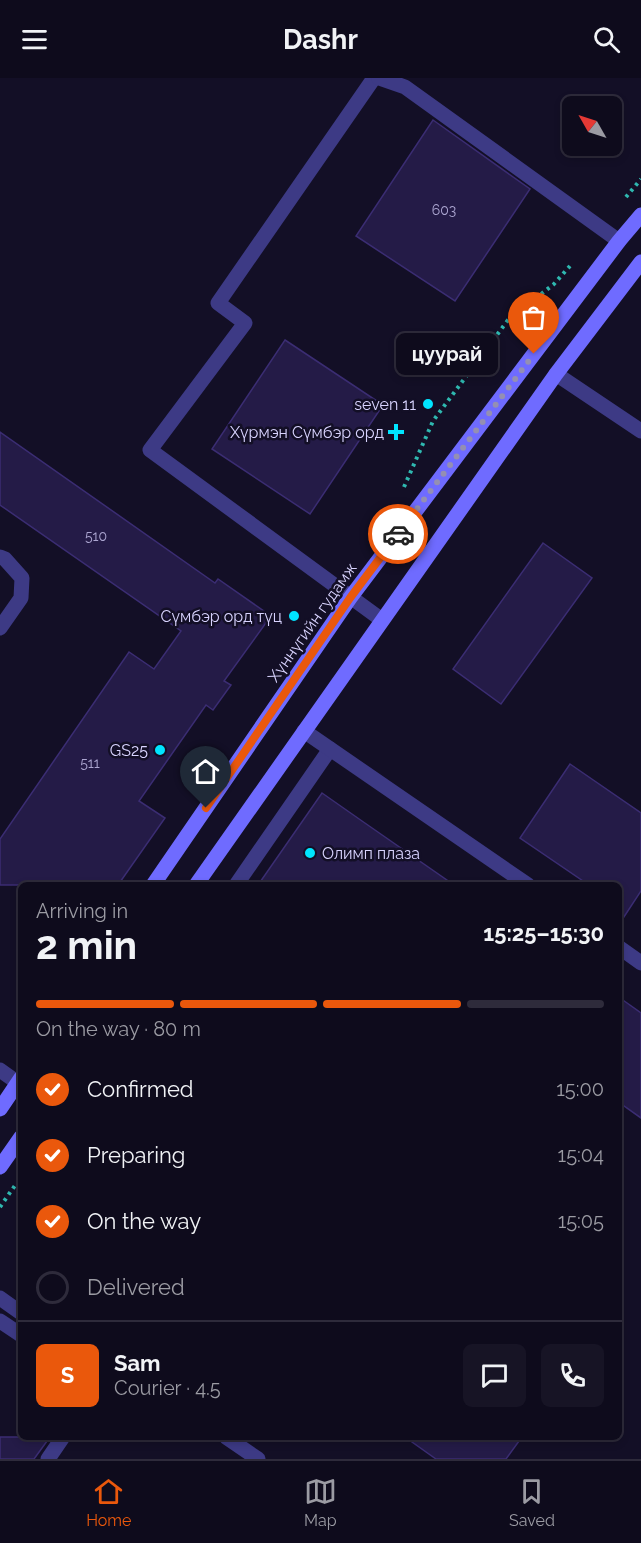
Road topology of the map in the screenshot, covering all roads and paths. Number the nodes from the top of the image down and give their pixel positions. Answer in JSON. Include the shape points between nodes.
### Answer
{"nodes":[{"id":1,"x":374,"y":78,"type":"edge"},
{"id":2,"x":379,"y":78,"type":"edge"},
{"id":3,"x":641,"y":179,"type":"edge"},
{"id":4,"x":641,"y":215,"type":"edge"},
{"id":5,"x":600,"y":228,"type":"junction"},
{"id":6,"x":619,"y":242,"type":"junction"},
{"id":7,"x":574,"y":260,"type":"dead end"},
{"id":8,"x":641,"y":262,"type":"edge"},
{"id":9,"x":556,"y":374,"type":"junction"},
{"id":10,"x":641,"y":431,"type":"edge"},
{"id":11,"x":399,"y":498,"type":"dead end"},
{"id":12,"x":0,"y":556,"type":"edge"},
{"id":13,"x":350,"y":598,"type":"junction"},
{"id":14,"x":382,"y":620,"type":"junction"},
{"id":15,"x":0,"y":628,"type":"edge"},
{"id":16,"x":304,"y":731,"type":"junction"},
{"id":17,"x":330,"y":749,"type":"junction"},
{"id":18,"x":155,"y":882,"type":"edge"},
{"id":19,"x":198,"y":882,"type":"edge"},
{"id":20,"x":238,"y":882,"type":"edge"},
{"id":21,"x":524,"y":882,"type":"edge"},
{"id":22,"x":622,"y":949,"type":"edge"},
{"id":23,"x":641,"y":963,"type":"edge"},
{"id":24,"x":0,"y":1070,"type":"edge"},
{"id":25,"x":18,"y":1081,"type":"edge"},
{"id":26,"x":18,"y":1085,"type":"edge"},
{"id":27,"x":0,"y":1109,"type":"edge"},
{"id":28,"x":18,"y":1141,"type":"edge"},
{"id":29,"x":0,"y":1167,"type":"edge"},
{"id":30,"x":18,"y":1180,"type":"edge"},
{"id":31,"x":0,"y":1207,"type":"edge"},
{"id":32,"x":0,"y":1298,"type":"edge"},
{"id":33,"x":18,"y":1311,"type":"edge"},
{"id":34,"x":0,"y":1321,"type":"edge"},
{"id":35,"x":18,"y":1333,"type":"edge"},
{"id":36,"x":61,"y":1440,"type":"edge"},
{"id":37,"x":230,"y":1440,"type":"edge"},
{"id":38,"x":48,"y":1459,"type":"edge"},
{"id":39,"x":258,"y":1459,"type":"edge"}],
"edges":[{"from":1,"to":13,"type":"street","via":[[218,303],[245,323],[150,450]]},
{"from":2,"to":5,"type":"street","via":[[405,87]]},
{"from":3,"to":5,"type":"path"},
{"from":4,"to":6,"type":"main road","name":"Хүннүгийн гудамж"},
{"from":5,"to":6,"type":"street"},
{"from":6,"to":13,"type":"main road","name":"Хүннүгийн гудамж"},
{"from":7,"to":11,"type":"path","via":[[554,284],[508,320],[433,421]]},
{"from":8,"to":9,"type":"main road"},
{"from":9,"to":10,"type":"street"},
{"from":9,"to":14,"type":"main road"},
{"from":12,"to":15,"type":"street","via":[[22,578],[21,598]]},
{"from":13,"to":14,"type":"street"},
{"from":13,"to":18,"type":"main road","name":"Хүннүгийн гудамж"},
{"from":14,"to":16,"type":"main road"},
{"from":16,"to":17,"type":"street"},
{"from":16,"to":19,"type":"main road"},
{"from":17,"to":20,"type":"street"},
{"from":17,"to":21,"type":"street"},
{"from":22,"to":23,"type":"street"},
{"from":24,"to":25,"type":"street"},
{"from":26,"to":27,"type":"main road"},
{"from":28,"to":29,"type":"main road"},
{"from":30,"to":31,"type":"path"},
{"from":32,"to":33,"type":"street"},
{"from":34,"to":35,"type":"street"},
{"from":36,"to":38,"type":"street"},
{"from":37,"to":39,"type":"street"}]}
